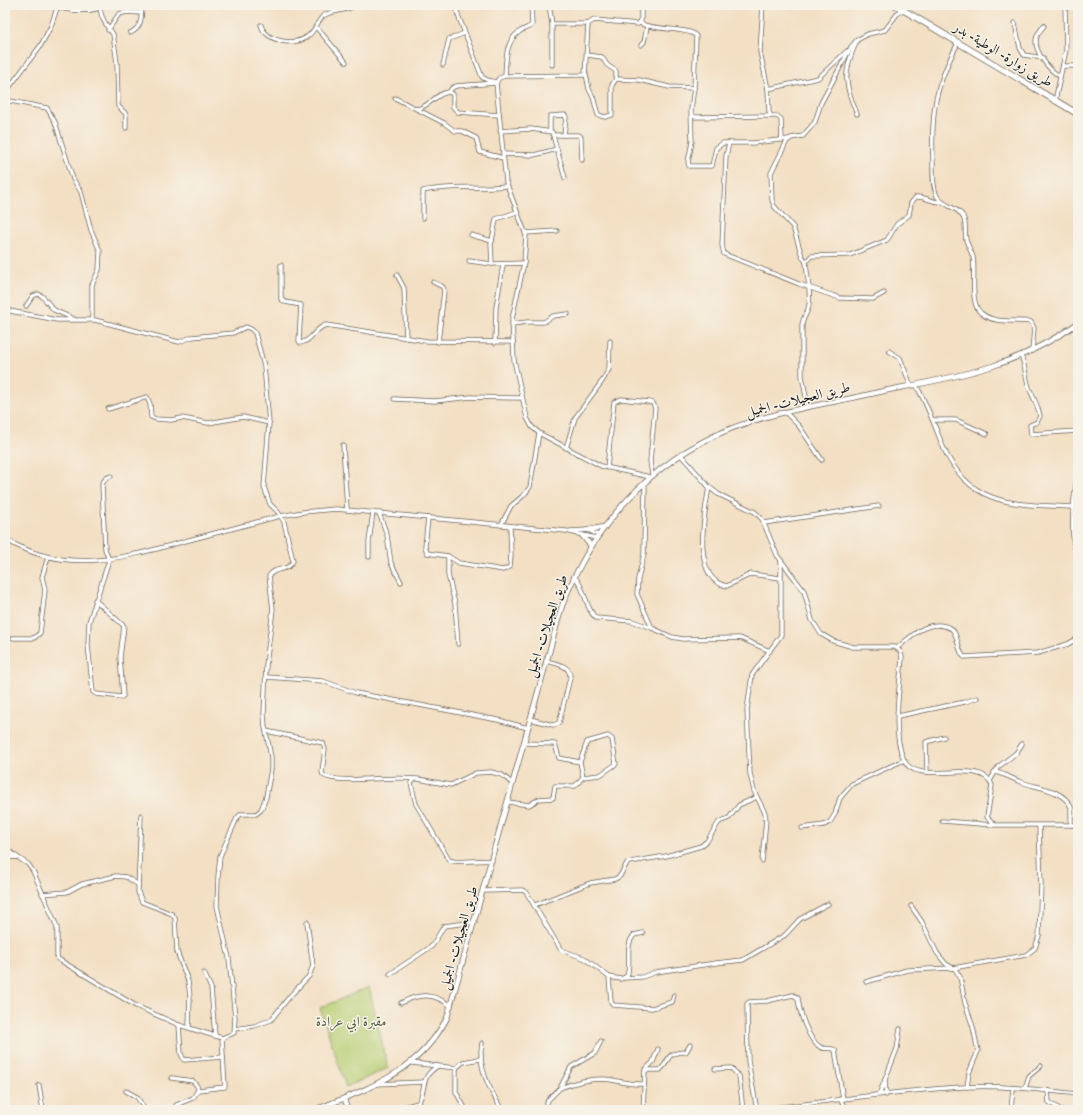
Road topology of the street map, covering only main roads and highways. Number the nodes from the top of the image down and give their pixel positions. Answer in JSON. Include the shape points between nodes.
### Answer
{"nodes":[{"id":1,"x":895,"y":5,"type":"edge"},
{"id":2,"x":1078,"y":114,"type":"edge"},
{"id":3,"x":1078,"y":323,"type":"edge"},
{"id":4,"x":604,"y":527,"type":"junction"},
{"id":5,"x":588,"y":530,"type":"road end"},
{"id":6,"x":582,"y":535,"type":"road end"},
{"id":7,"x":591,"y":546,"type":"junction"},
{"id":8,"x":315,"y":1110,"type":"edge"}],
"edges":[{"from":1,"to":2,"type":"highway","name":"طريق زوارة- الوطية- بدر"},
{"from":3,"to":4,"type":"main road","name":"طريق العجيلات- الجميل","via":[[1032,351],[983,370],[785,412],[730,429],[681,455],[651,476],[622,504]]},
{"from":4,"to":5,"type":"main road"},
{"from":4,"to":7,"type":"main road","name":"طريق العجيلات- الجميل"},
{"from":6,"to":7,"type":"main road"},
{"from":7,"to":8,"type":"main road","name":"طريق العجيلات- الجميل","via":[[574,576],[562,606],[475,922],[451,1006],[442,1026],[430,1044],[412,1063],[375,1084]]}]}
